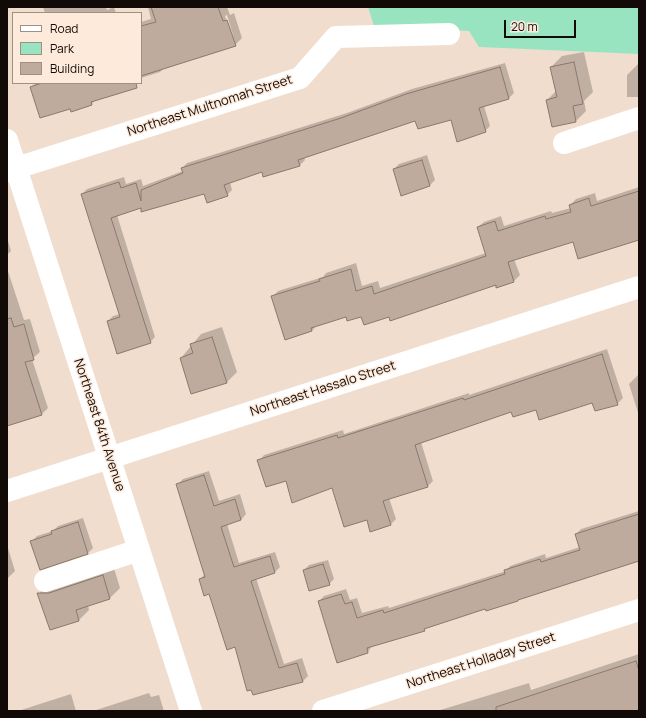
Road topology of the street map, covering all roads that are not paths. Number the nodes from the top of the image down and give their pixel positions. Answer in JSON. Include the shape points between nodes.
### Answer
{"nodes":[{"id":1,"x":449,"y":34,"type":"dead end"},
{"id":2,"x":639,"y":118,"type":"edge"},
{"id":3,"x":7,"y":140,"type":"edge"},
{"id":4,"x":564,"y":143,"type":"dead end"},
{"id":5,"x":12,"y":169,"type":"edge"},
{"id":6,"x":639,"y":287,"type":"edge"},
{"id":7,"x":109,"y":458,"type":"junction"},
{"id":8,"x":7,"y":490,"type":"edge"},
{"id":9,"x":139,"y":550,"type":"junction"},
{"id":10,"x":45,"y":581,"type":"dead end"},
{"id":11,"x":639,"y":610,"type":"edge"},
{"id":12,"x":191,"y":711,"type":"edge"},
{"id":13,"x":323,"y":711,"type":"edge"}],
"edges":[{"from":1,"to":5,"type":"street","name":"Northeast Multnomah Street","via":[[336,37],[300,78]]},
{"from":2,"to":4,"type":"street"},
{"from":3,"to":5,"type":"street","name":"Northeast 84th Avenue"},
{"from":5,"to":7,"type":"street","name":"Northeast 84th Avenue"},
{"from":6,"to":7,"type":"street","name":"Northeast Hassalo Street"},
{"from":7,"to":8,"type":"street","name":"Northeast Hassalo Street"},
{"from":7,"to":9,"type":"street","name":"Northeast 84th Avenue"},
{"from":9,"to":10,"type":"street"},
{"from":9,"to":12,"type":"street","name":"Northeast 84th Avenue"},
{"from":11,"to":13,"type":"street","name":"Northeast Holladay Street"}]}
